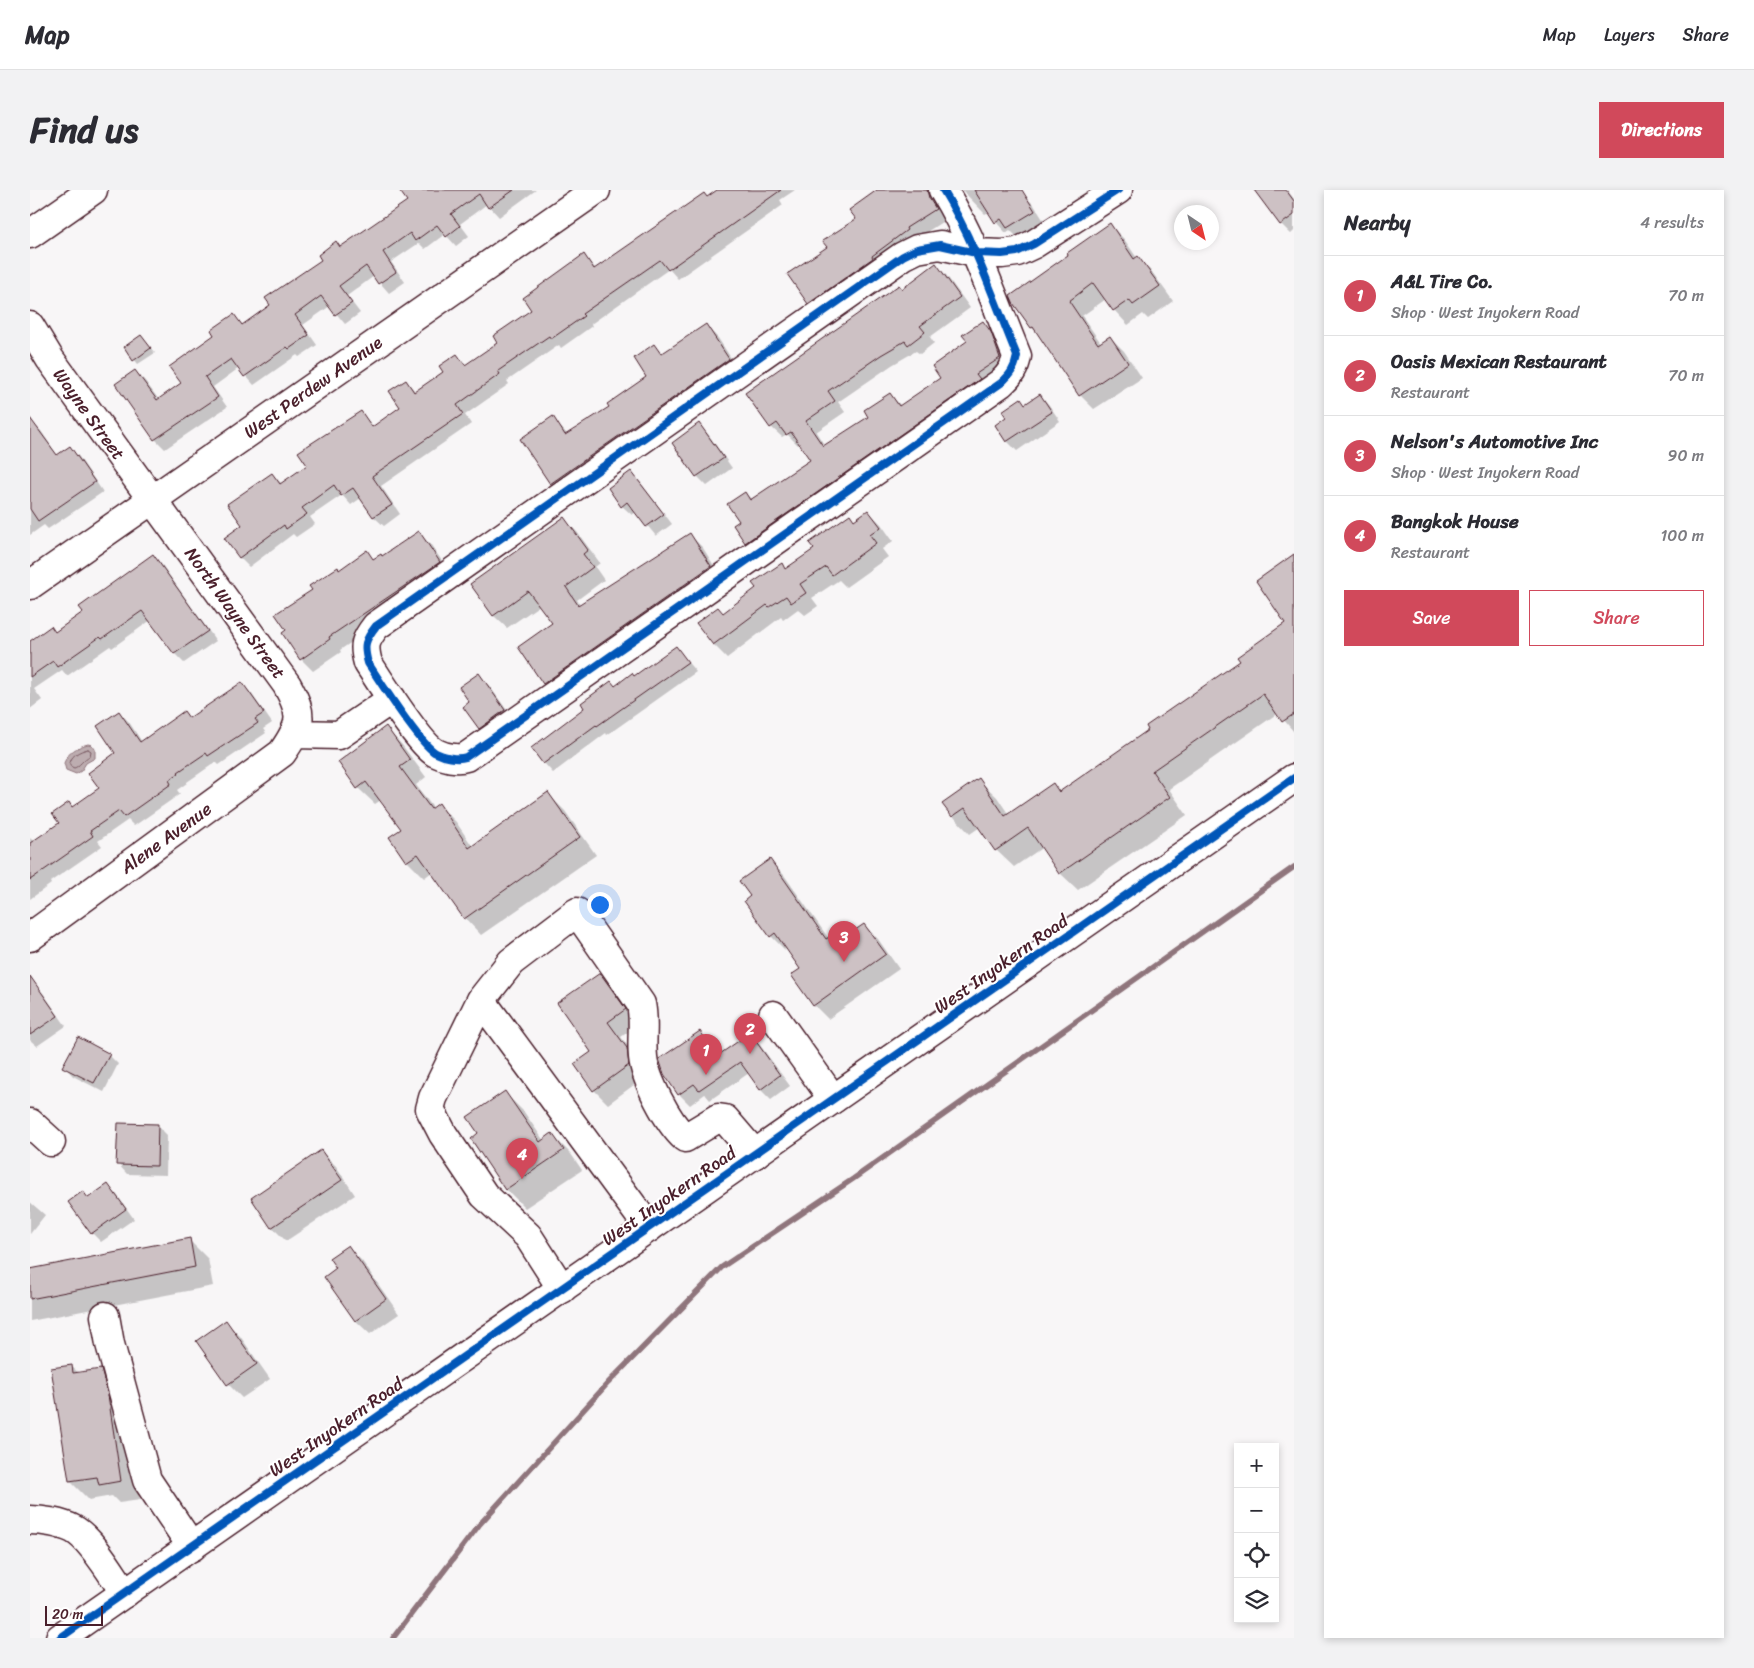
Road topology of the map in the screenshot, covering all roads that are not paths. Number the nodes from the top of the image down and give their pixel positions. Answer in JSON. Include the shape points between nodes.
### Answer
{"nodes":[{"id":1,"x":93,"y":190,"type":"edge"},
{"id":2,"x":596,"y":190,"type":"edge"},
{"id":3,"x":944,"y":190,"type":"edge"},
{"id":4,"x":1118,"y":190,"type":"edge"},
{"id":5,"x":30,"y":234,"type":"edge"},
{"id":6,"x":976,"y":253,"type":"junction"},
{"id":7,"x":30,"y":326,"type":"edge"},
{"id":8,"x":152,"y":499,"type":"junction"},
{"id":9,"x":30,"y":585,"type":"edge"},
{"id":10,"x":392,"y":699,"type":"junction"},
{"id":11,"x":295,"y":734,"type":"junction"},
{"id":12,"x":1294,"y":778,"type":"edge"},
{"id":13,"x":30,"y":937,"type":"edge"},
{"id":14,"x":481,"y":1000,"type":"junction"},
{"id":15,"x":772,"y":1015,"type":"dead end"},
{"id":16,"x":833,"y":1099,"type":"junction"},
{"id":17,"x":30,"y":1123,"type":"edge"},
{"id":18,"x":51,"y":1142,"type":"dead end"},
{"id":19,"x":755,"y":1154,"type":"junction"},
{"id":20,"x":649,"y":1228,"type":"junction"},
{"id":21,"x":562,"y":1289,"type":"junction"},
{"id":22,"x":105,"y":1316,"type":"dead end"},
{"id":23,"x":30,"y":1520,"type":"edge"},
{"id":24,"x":192,"y":1547,"type":"junction"},
{"id":25,"x":125,"y":1593,"type":"junction"},
{"id":26,"x":60,"y":1638,"type":"edge"}],
"edges":[{"from":1,"to":5,"type":"street"},
{"from":2,"to":8,"type":"street","name":"West Perdew Avenue"},
{"from":3,"to":6,"type":"street"},
{"from":4,"to":6,"type":"street","via":[[1017,252]]},
{"from":6,"to":10,"type":"street","via":[[940,245],[917,249],[903,256],[376,626],[364,649],[368,663]]},
{"from":6,"to":10,"type":"street","via":[[1017,356],[1010,375],[1001,383],[466,757],[459,759],[434,752]]},
{"from":7,"to":8,"type":"street","name":"Wayne Street","via":[[50,360]]},
{"from":8,"to":9,"type":"street","name":"West Perdew Avenue"},
{"from":8,"to":11,"type":"street","name":"North Wayne Street","via":[[287,685],[299,712]]},
{"from":10,"to":11,"type":"street","via":[[339,736]]},
{"from":11,"to":13,"type":"street","name":"Alene Avenue","via":[[282,753]]},
{"from":12,"to":16,"type":"street","name":"West Inyokern Road"},
{"from":14,"to":19,"type":"street","via":[[510,962],[577,912],[641,1004],[645,1071],[680,1133],[685,1138],[718,1118],[725,1119]]},
{"from":14,"to":20,"type":"street"},
{"from":14,"to":21,"type":"street","via":[[430,1109],[484,1195],[528,1236]]},
{"from":15,"to":16,"type":"street"},
{"from":16,"to":19,"type":"street","name":"West Inyokern Road"},
{"from":17,"to":18,"type":"street"},
{"from":19,"to":20,"type":"street","name":"West Inyokern Road"},
{"from":20,"to":21,"type":"street","name":"West Inyokern Road"},
{"from":21,"to":24,"type":"street","name":"West Inyokern Road"},
{"from":22,"to":24,"type":"street","via":[[147,1480]]},
{"from":23,"to":25,"type":"street","via":[[73,1529],[88,1542]]},
{"from":24,"to":25,"type":"street","name":"West Inyokern Road"},
{"from":25,"to":26,"type":"street","name":"West Inyokern Road"}]}
